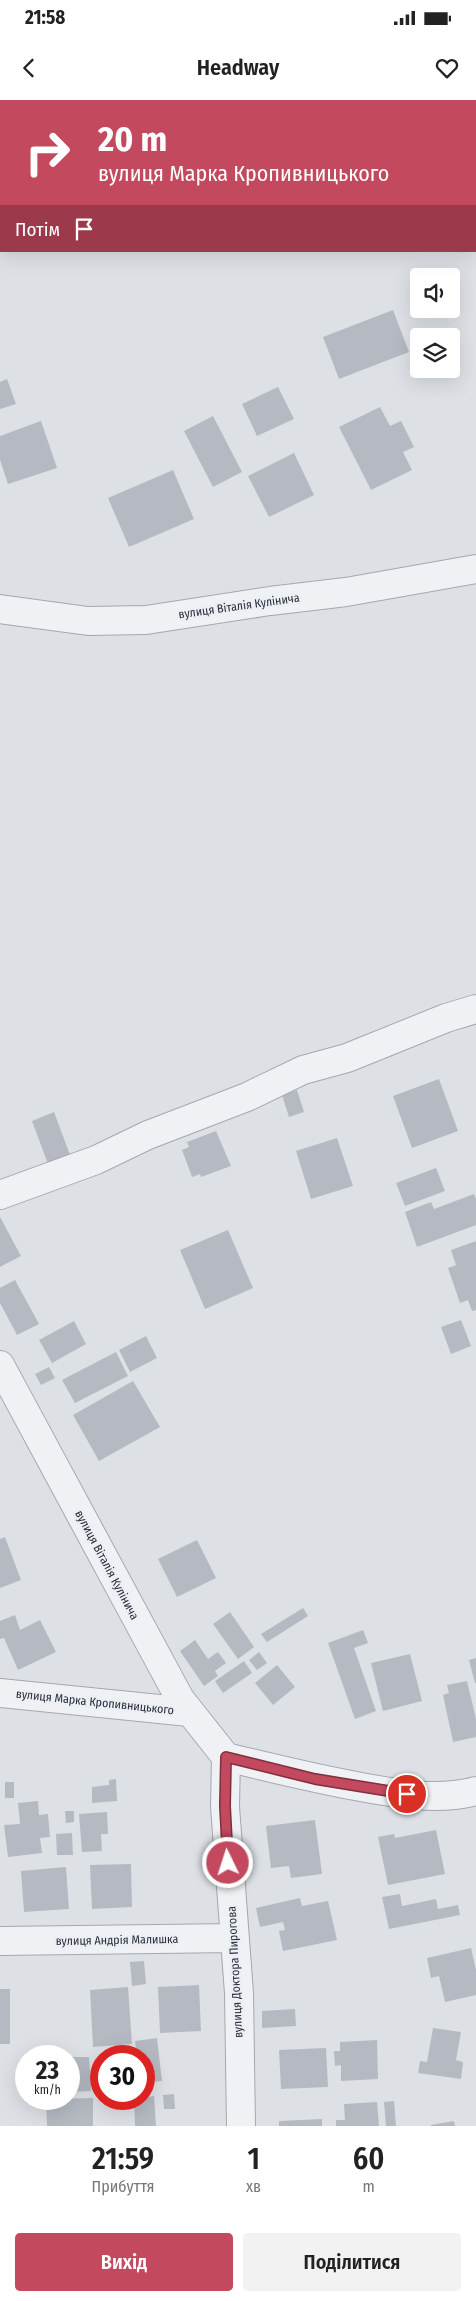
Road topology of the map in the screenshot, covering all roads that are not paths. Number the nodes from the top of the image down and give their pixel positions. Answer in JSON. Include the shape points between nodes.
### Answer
{"nodes":[{"id":1,"x":476,"y":569,"type":"edge"},
{"id":2,"x":0,"y":609,"type":"edge"},
{"id":3,"x":476,"y":1009,"type":"edge"},
{"id":4,"x":0,"y":1194,"type":"edge"},
{"id":5,"x":0,"y":1364,"type":"edge"},
{"id":6,"x":0,"y":1693,"type":"edge"},
{"id":7,"x":190,"y":1712,"type":"junction"},
{"id":8,"x":226,"y":1757,"type":"junction"},
{"id":9,"x":476,"y":1791,"type":"edge"},
{"id":10,"x":234,"y":1938,"type":"junction"},
{"id":11,"x":0,"y":1941,"type":"edge"},
{"id":12,"x":241,"y":2126,"type":"edge"}],
"edges":[{"from":1,"to":2,"type":"street","name":"вулиця Віталія Кулінича","via":[[346,592],[146,620],[88,621]]},
{"from":3,"to":4,"type":"street","via":[[348,1058],[295,1073],[247,1097],[148,1134],[96,1160]]},
{"from":5,"to":7,"type":"street","name":"вулиця Віталія Кулінича","via":[[131,1610]]},
{"from":6,"to":7,"type":"street","name":"вулиця Марка Кропивницького"},
{"from":7,"to":8,"type":"street","name":"вулиця Віталія Кулінича"},
{"from":8,"to":9,"type":"street","via":[[315,1779],[390,1792],[424,1796]]},
{"from":8,"to":10,"type":"street","name":"вулиця Доктора Пирогова","via":[[225,1806]]},
{"from":10,"to":11,"type":"street","name":"вулиця Андрія Малишка"},
{"from":10,"to":12,"type":"street","name":"вулиця Доктора Пирогова","via":[[239,1993]]}]}
